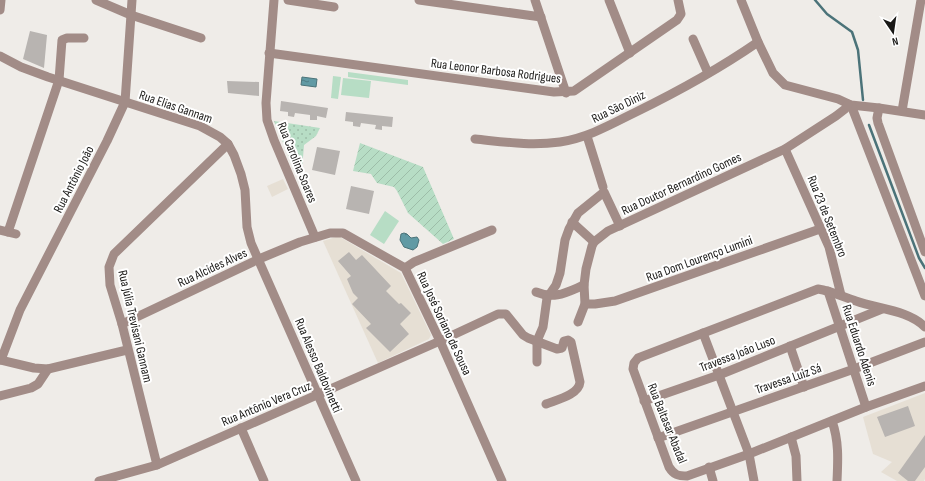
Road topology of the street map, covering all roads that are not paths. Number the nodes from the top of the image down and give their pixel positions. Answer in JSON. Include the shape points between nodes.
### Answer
{"nodes":[{"id":1,"x":1,"y":0,"type":"edge"},
{"id":2,"x":96,"y":0,"type":"edge"},
{"id":3,"x":132,"y":0,"type":"edge"},
{"id":4,"x":274,"y":0,"type":"edge"},
{"id":5,"x":288,"y":0,"type":"edge"},
{"id":6,"x":419,"y":0,"type":"edge"},
{"id":7,"x":535,"y":0,"type":"edge"},
{"id":8,"x":609,"y":0,"type":"edge"},
{"id":9,"x":678,"y":0,"type":"edge"},
{"id":10,"x":742,"y":0,"type":"edge"},
{"id":11,"x":921,"y":0,"type":"edge"},
{"id":12,"x":334,"y":7,"type":"dead end"},
{"id":13,"x":0,"y":10,"type":"edge"},
{"id":14,"x":131,"y":15,"type":"junction"},
{"id":15,"x":540,"y":17,"type":"junction"},
{"id":16,"x":84,"y":38,"type":"dead end"},
{"id":17,"x":201,"y":38,"type":"dead end"},
{"id":18,"x":693,"y":39,"type":"dead end"},
{"id":19,"x":758,"y":42,"type":"junction"},
{"id":20,"x":269,"y":53,"type":"junction"},
{"id":21,"x":630,"y":53,"type":"junction"},
{"id":22,"x":0,"y":56,"type":"edge"},
{"id":23,"x":708,"y":73,"type":"junction"},
{"id":24,"x":59,"y":80,"type":"junction"},
{"id":25,"x":566,"y":92,"type":"junction"},
{"id":26,"x":125,"y":102,"type":"junction"},
{"id":27,"x":850,"y":104,"type":"junction"},
{"id":28,"x":879,"y":108,"type":"junction"},
{"id":29,"x":902,"y":112,"type":"junction"},
{"id":30,"x":925,"y":115,"type":"edge"},
{"id":31,"x":587,"y":136,"type":"junction"},
{"id":32,"x":475,"y":139,"type":"dead end"},
{"id":33,"x":228,"y":144,"type":"junction"},
{"id":34,"x":785,"y":149,"type":"junction"},
{"id":35,"x":603,"y":189,"type":"junction"},
{"id":36,"x":572,"y":222,"type":"junction"},
{"id":37,"x":620,"y":226,"type":"junction"},
{"id":38,"x":820,"y":228,"type":"junction"},
{"id":39,"x":492,"y":230,"type":"dead end"},
{"id":40,"x":8,"y":232,"type":"edge"},
{"id":41,"x":315,"y":237,"type":"junction"},
{"id":42,"x":594,"y":242,"type":"junction"},
{"id":43,"x":925,"y":252,"type":"edge"},
{"id":44,"x":259,"y":259,"type":"junction"},
{"id":45,"x":405,"y":268,"type":"junction"},
{"id":46,"x":584,"y":285,"type":"junction"},
{"id":47,"x":828,"y":291,"type":"junction"},
{"id":48,"x":536,"y":292,"type":"dead end"},
{"id":49,"x":842,"y":295,"type":"junction"},
{"id":50,"x":549,"y":296,"type":"junction"},
{"id":51,"x":924,"y":296,"type":"edge"},
{"id":52,"x":585,"y":304,"type":"junction"},
{"id":53,"x":882,"y":309,"type":"junction"},
{"id":54,"x":578,"y":322,"type":"dead end"},
{"id":55,"x":122,"y":324,"type":"junction"},
{"id":56,"x":839,"y":326,"type":"junction"},
{"id":57,"x":925,"y":327,"type":"edge"},
{"id":58,"x":703,"y":333,"type":"junction"},
{"id":59,"x":440,"y":341,"type":"junction"},
{"id":60,"x":537,"y":341,"type":"junction"},
{"id":61,"x":925,"y":342,"type":"edge"},
{"id":62,"x":790,"y":346,"type":"junction"},
{"id":63,"x":127,"y":350,"type":"junction"},
{"id":64,"x":1,"y":360,"type":"edge"},
{"id":65,"x":537,"y":362,"type":"dead end"},
{"id":66,"x":48,"y":369,"type":"junction"},
{"id":67,"x":854,"y":369,"type":"junction"},
{"id":68,"x":719,"y":375,"type":"junction"},
{"id":69,"x":925,"y":386,"type":"edge"},
{"id":70,"x":804,"y":387,"type":"junction"},
{"id":71,"x":317,"y":395,"type":"junction"},
{"id":72,"x":0,"y":396,"type":"edge"},
{"id":73,"x":644,"y":400,"type":"junction"},
{"id":74,"x":546,"y":404,"type":"dead end"},
{"id":75,"x":866,"y":407,"type":"junction"},
{"id":76,"x":732,"y":411,"type":"junction"},
{"id":77,"x":832,"y":421,"type":"junction"},
{"id":78,"x":241,"y":428,"type":"junction"},
{"id":79,"x":791,"y":437,"type":"junction"},
{"id":80,"x":658,"y":438,"type":"junction"},
{"id":81,"x":749,"y":454,"type":"junction"},
{"id":82,"x":157,"y":465,"type":"junction"},
{"id":83,"x":709,"y":467,"type":"junction"},
{"id":84,"x":100,"y":481,"type":"edge"},
{"id":85,"x":264,"y":481,"type":"edge"},
{"id":86,"x":356,"y":481,"type":"edge"},
{"id":87,"x":502,"y":481,"type":"edge"},
{"id":88,"x":713,"y":481,"type":"edge"},
{"id":89,"x":754,"y":481,"type":"edge"},
{"id":90,"x":797,"y":481,"type":"edge"},
{"id":91,"x":838,"y":481,"type":"edge"}],
"edges":[{"from":1,"to":13,"type":"street"},
{"from":2,"to":14,"type":"street"},
{"from":3,"to":14,"type":"street","name":"Rua Antônio João"},
{"from":4,"to":20,"type":"street","name":"Rua Carolina Soares"},
{"from":5,"to":12,"type":"street"},
{"from":6,"to":15,"type":"street"},
{"from":7,"to":15,"type":"street"},
{"from":8,"to":21,"type":"street"},
{"from":9,"to":21,"type":"street","name":"Rua Leonor Barbosa Rodrigues","via":[[681,10],[678,19]]},
{"from":10,"to":19,"type":"street"},
{"from":11,"to":29,"type":"street"},
{"from":14,"to":17,"type":"street"},
{"from":14,"to":26,"type":"street","name":"Rua Antônio João"},
{"from":15,"to":25,"type":"street"},
{"from":16,"to":24,"type":"street","via":[[62,40]]},
{"from":18,"to":23,"type":"street"},
{"from":19,"to":23,"type":"street","name":"Rua São Diniz"},
{"from":19,"to":27,"type":"street","via":[[773,73],[785,85]]},
{"from":20,"to":25,"type":"street","name":"Rua Leonor Barbosa Rodrigues"},
{"from":20,"to":41,"type":"street","name":"Rua Carolina Soares","via":[[267,120]]},
{"from":21,"to":25,"type":"street","name":"Rua Leonor Barbosa Rodrigues","via":[[574,91]]},
{"from":22,"to":24,"type":"street","name":"Rua Elias Gannam"},
{"from":23,"to":31,"type":"street","name":"Rua São Diniz","via":[[663,99]]},
{"from":24,"to":26,"type":"street","name":"Rua Elias Gannam"},
{"from":24,"to":40,"type":"street"},
{"from":26,"to":33,"type":"street","name":"Rua Elias Gannam","via":[[200,126]]},
{"from":26,"to":64,"type":"street","name":"Rua Antônio João","via":[[20,310]]},
{"from":27,"to":28,"type":"street"},
{"from":27,"to":34,"type":"street","name":"Rua Doutor Bernardino Gomes"},
{"from":27,"to":51,"type":"street"},
{"from":28,"to":29,"type":"street"},
{"from":28,"to":43,"type":"street","via":[[878,123]]},
{"from":29,"to":30,"type":"street"},
{"from":31,"to":32,"type":"street","name":"Rua São Diniz","via":[[533,145]]},
{"from":31,"to":35,"type":"street"},
{"from":33,"to":44,"type":"street","name":"Rua Elias Gannam","via":[[241,174],[245,190],[247,227]]},
{"from":33,"to":55,"type":"street","name":"Rua Júlia Trevisani Gannam","via":[[114,254],[109,266],[110,279]]},
{"from":34,"to":37,"type":"street","name":"Rua Doutor Bernardino Gomes"},
{"from":34,"to":38,"type":"street","name":"Rua 23 de Setembro"},
{"from":35,"to":36,"type":"street"},
{"from":35,"to":37,"type":"street"},
{"from":36,"to":42,"type":"street"},
{"from":36,"to":50,"type":"street","via":[[565,240],[558,280]]},
{"from":37,"to":42,"type":"street","name":"Rua Doutor Bernardino Gomes","via":[[608,231]]},
{"from":38,"to":49,"type":"street","name":"Rua 23 de Setembro","via":[[829,247]]},
{"from":38,"to":52,"type":"street","name":"Rua Dom Lourenço Lumini","via":[[615,301]]},
{"from":39,"to":45,"type":"street"},
{"from":41,"to":44,"type":"street","name":"Rua Alcides Alves"},
{"from":41,"to":45,"type":"street","name":"Rua José Soriano de Sousa","via":[[343,233]]},
{"from":42,"to":46,"type":"street"},
{"from":44,"to":55,"type":"street","name":"Rua Alcides Alves"},
{"from":44,"to":71,"type":"street","name":"Rua Alesso Baldovinetti"},
{"from":45,"to":59,"type":"street","name":"Rua José Soriano de Sousa"},
{"from":46,"to":50,"type":"street"},
{"from":46,"to":52,"type":"street"},
{"from":47,"to":49,"type":"street","name":"Rua Baltasar Abadal"},
{"from":47,"to":56,"type":"street","name":"Rua Eduardo Adenis"},
{"from":47,"to":58,"type":"street","name":"Rua Baltasar Abadal","via":[[811,291]]},
{"from":48,"to":50,"type":"street"},
{"from":49,"to":53,"type":"street","name":"Rua Baltasar Abadal"},
{"from":50,"to":60,"type":"street","via":[[545,306],[543,327]]},
{"from":52,"to":54,"type":"street"},
{"from":53,"to":56,"type":"street","name":"Travessa João Luso"},
{"from":53,"to":57,"type":"street","name":"Rua Baltasar Abadal","via":[[920,321]]},
{"from":55,"to":63,"type":"street","name":"Rua Júlia Trevisani Gannam"},
{"from":56,"to":62,"type":"street","name":"Travessa João Luso"},
{"from":56,"to":67,"type":"street","name":"Rua Eduardo Adenis"},
{"from":58,"to":68,"type":"street"},
{"from":58,"to":73,"type":"street","name":"Rua Baltasar Abadal","via":[[638,358],[633,369]]},
{"from":59,"to":60,"type":"street","name":"Rua Antônio Vera Cruz","via":[[498,314],[506,314],[523,335]]},
{"from":59,"to":71,"type":"street","name":"Rua Antônio Vera Cruz"},
{"from":59,"to":87,"type":"street","name":"Rua José Soriano de Sousa"},
{"from":60,"to":65,"type":"street"},
{"from":60,"to":74,"type":"street","via":[[560,349],[564,341],[570,341],[580,382],[577,390]]},
{"from":61,"to":67,"type":"street","name":"Travessa Luiz Sá"},
{"from":62,"to":68,"type":"street","name":"Travessa João Luso"},
{"from":62,"to":70,"type":"street"},
{"from":63,"to":66,"type":"street"},
{"from":63,"to":82,"type":"street","name":"Rua Júlia Trevisani Gannam"},
{"from":64,"to":66,"type":"street"},
{"from":66,"to":72,"type":"street","via":[[38,384],[31,388]]},
{"from":67,"to":70,"type":"street","name":"Travessa Luiz Sá"},
{"from":67,"to":75,"type":"street","name":"Rua Eduardo Adenis"},
{"from":68,"to":73,"type":"street","name":"Travessa João Luso"},
{"from":68,"to":76,"type":"street"},
{"from":69,"to":75,"type":"street","name":"Rua Baltasar Abadal"},
{"from":70,"to":76,"type":"street","name":"Travessa Luiz Sá"},
{"from":71,"to":78,"type":"street","name":"Rua Antônio Vera Cruz"},
{"from":71,"to":86,"type":"street","name":"Rua Alesso Baldovinetti"},
{"from":73,"to":80,"type":"street","name":"Rua Baltasar Abadal"},
{"from":75,"to":77,"type":"street","name":"Rua Baltasar Abadal"},
{"from":76,"to":80,"type":"street","name":"Travessa Luiz Sá"},
{"from":76,"to":81,"type":"street"},
{"from":77,"to":79,"type":"street","name":"Rua Baltasar Abadal"},
{"from":77,"to":91,"type":"street","via":[[837,435]]},
{"from":78,"to":82,"type":"street","name":"Rua Antônio Vera Cruz"},
{"from":78,"to":85,"type":"street"},
{"from":79,"to":81,"type":"street","name":"Rua Baltasar Abadal"},
{"from":79,"to":90,"type":"street","via":[[796,456]]},
{"from":80,"to":83,"type":"street","name":"Rua Baltasar Abadal","via":[[669,467],[678,476],[687,476]]},
{"from":81,"to":83,"type":"street","name":"Rua Baltasar Abadal"},
{"from":81,"to":89,"type":"street"},
{"from":82,"to":84,"type":"street","name":"Rua Antônio Vera Cruz"},
{"from":83,"to":88,"type":"street"}]}
